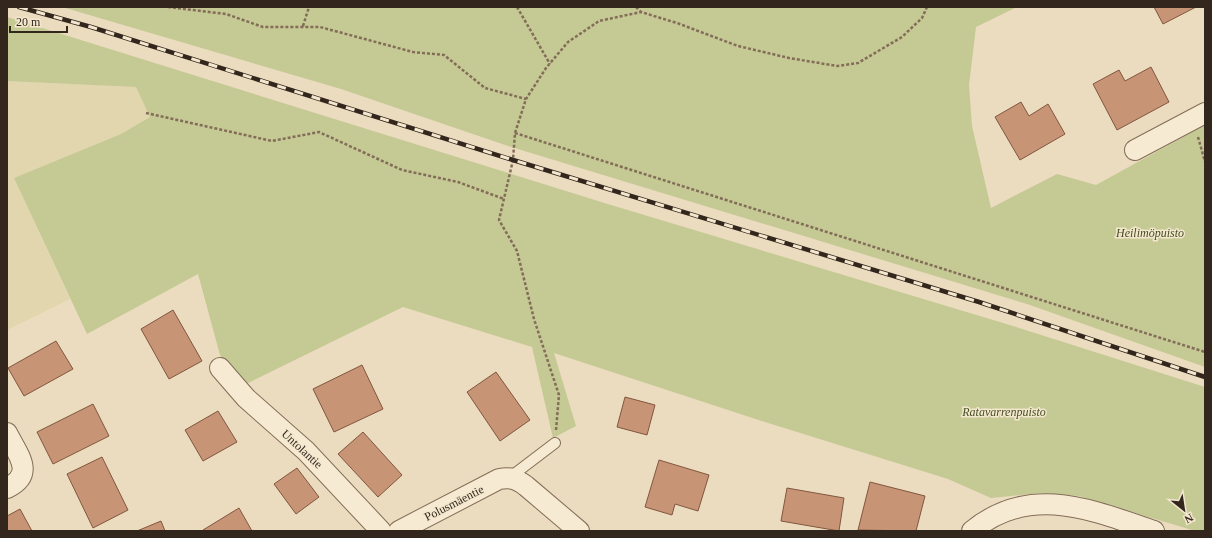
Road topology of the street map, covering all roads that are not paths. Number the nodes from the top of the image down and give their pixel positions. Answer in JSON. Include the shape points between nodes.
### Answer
{"nodes":[{"id":1,"x":1199,"y":116,"type":"edge"},
{"id":2,"x":1135,"y":150,"type":"dead end"},
{"id":3,"x":220,"y":368,"type":"dead end"},
{"id":4,"x":7,"y":434,"type":"edge"},
{"id":5,"x":555,"y":443,"type":"road end"},
{"id":6,"x":510,"y":478,"type":"junction"},
{"id":7,"x":7,"y":488,"type":"edge"},
{"id":8,"x":381,"y":531,"type":"edge"},
{"id":9,"x":399,"y":531,"type":"edge"},
{"id":10,"x":579,"y":531,"type":"edge"},
{"id":11,"x":972,"y":531,"type":"edge"},
{"id":12,"x":1154,"y":531,"type":"edge"}],
"edges":[{"from":1,"to":2,"type":"street"},
{"from":3,"to":8,"type":"street","name":"Untolantie","via":[[246,398],[306,451]]},
{"from":4,"to":7,"type":"street","via":[[20,458],[23,474],[18,482]]},
{"from":5,"to":6,"type":"lane"},
{"from":6,"to":9,"type":"street","name":"Polusmäentie","via":[[499,479]]},
{"from":6,"to":10,"type":"street","via":[[526,486]]},
{"from":11,"to":12,"type":"street","via":[[997,515],[1040,503],[1081,508]]}]}
